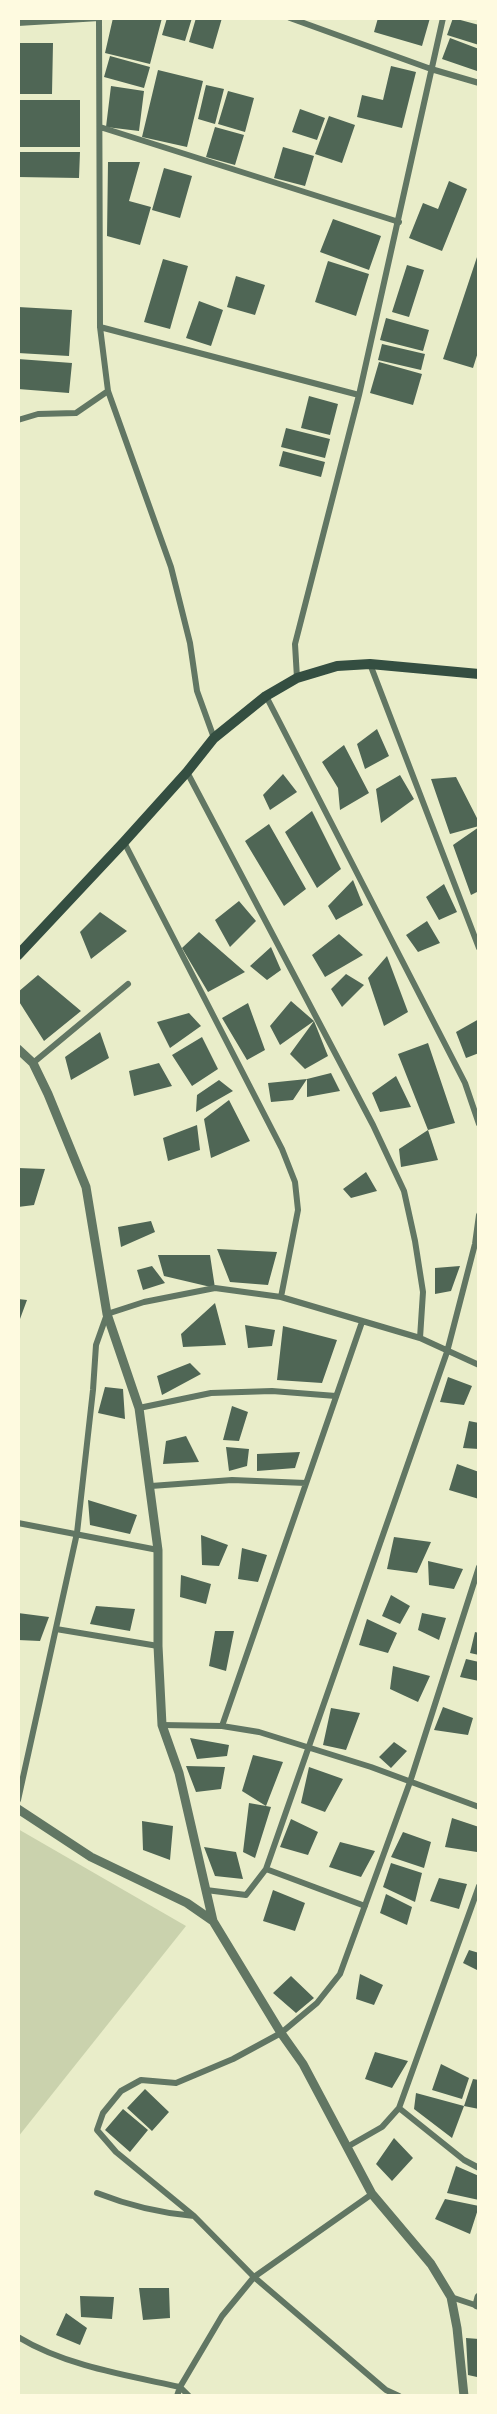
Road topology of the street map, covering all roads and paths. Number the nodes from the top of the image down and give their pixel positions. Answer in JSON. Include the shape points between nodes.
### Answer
{"nodes":[{"id":1,"x":99,"y":18,"type":"edge"},
{"id":2,"x":290,"y":18,"type":"edge"},
{"id":3,"x":443,"y":18,"type":"edge"},
{"id":4,"x":18,"y":23,"type":"edge"},
{"id":5,"x":431,"y":69,"type":"junction"},
{"id":6,"x":479,"y":83,"type":"edge"},
{"id":7,"x":100,"y":127,"type":"junction"},
{"id":8,"x":399,"y":222,"type":"junction"},
{"id":9,"x":100,"y":327,"type":"junction"},
{"id":10,"x":108,"y":391,"type":"junction"},
{"id":11,"x":359,"y":395,"type":"junction"},
{"id":12,"x":18,"y":420,"type":"edge"},
{"id":13,"x":370,"y":664,"type":"junction"},
{"id":14,"x":479,"y":674,"type":"edge"},
{"id":15,"x":297,"y":678,"type":"junction"},
{"id":16,"x":266,"y":696,"type":"junction"},
{"id":17,"x":214,"y":738,"type":"junction"},
{"id":18,"x":187,"y":772,"type":"junction"},
{"id":19,"x":124,"y":842,"type":"junction"},
{"id":20,"x":479,"y":948,"type":"edge"},
{"id":21,"x":18,"y":956,"type":"edge"},
{"id":22,"x":128,"y":984,"type":"dead end"},
{"id":23,"x":18,"y":1049,"type":"edge"},
{"id":24,"x":33,"y":1063,"type":"junction"},
{"id":25,"x":479,"y":1124,"type":"edge"},
{"id":26,"x":479,"y":1215,"type":"edge"},
{"id":27,"x":281,"y":1297,"type":"junction"},
{"id":28,"x":107,"y":1314,"type":"junction"},
{"id":29,"x":362,"y":1322,"type":"junction"},
{"id":30,"x":420,"y":1338,"type":"junction"},
{"id":31,"x":447,"y":1352,"type":"junction"},
{"id":32,"x":479,"y":1365,"type":"edge"},
{"id":33,"x":336,"y":1396,"type":"junction"},
{"id":34,"x":139,"y":1408,"type":"junction"},
{"id":35,"x":306,"y":1483,"type":"junction"},
{"id":36,"x":151,"y":1486,"type":"junction"},
{"id":37,"x":18,"y":1523,"type":"edge"},
{"id":38,"x":77,"y":1533,"type":"junction"},
{"id":39,"x":158,"y":1550,"type":"junction"},
{"id":40,"x":479,"y":1567,"type":"edge"},
{"id":41,"x":56,"y":1629,"type":"junction"},
{"id":42,"x":158,"y":1646,"type":"junction"},
{"id":43,"x":162,"y":1725,"type":"junction"},
{"id":44,"x":222,"y":1726,"type":"junction"},
{"id":45,"x":310,"y":1748,"type":"junction"},
{"id":46,"x":410,"y":1782,"type":"junction"},
{"id":47,"x":18,"y":1800,"type":"edge"},
{"id":48,"x":479,"y":1807,"type":"edge"},
{"id":49,"x":18,"y":1809,"type":"edge"},
{"id":50,"x":266,"y":1869,"type":"junction"},
{"id":51,"x":479,"y":1886,"type":"edge"},
{"id":52,"x":206,"y":1890,"type":"junction"},
{"id":53,"x":365,"y":1906,"type":"junction"},
{"id":54,"x":213,"y":1922,"type":"junction"},
{"id":55,"x":281,"y":2034,"type":"junction"},
{"id":56,"x":399,"y":2108,"type":"junction"},
{"id":57,"x":347,"y":2147,"type":"junction"},
{"id":58,"x":479,"y":2168,"type":"edge"},
{"id":59,"x":97,"y":2193,"type":"dead end"},
{"id":60,"x":372,"y":2194,"type":"junction"},
{"id":61,"x":194,"y":2216,"type":"junction"},
{"id":62,"x":254,"y":2277,"type":"junction"},
{"id":63,"x":451,"y":2297,"type":"junction"},
{"id":64,"x":478,"y":2303,"type":"edge"},
{"id":65,"x":18,"y":2337,"type":"edge"},
{"id":66,"x":180,"y":2387,"type":"junction"},
{"id":67,"x":384,"y":2393,"type":"edge"},
{"id":68,"x":177,"y":2396,"type":"edge"},
{"id":69,"x":189,"y":2396,"type":"edge"},
{"id":70,"x":399,"y":2396,"type":"edge"},
{"id":71,"x":464,"y":2396,"type":"edge"}],
"edges":[{"from":1,"to":4,"type":"street"},
{"from":1,"to":7,"type":"street"},
{"from":2,"to":5,"type":"street"},
{"from":3,"to":5,"type":"street"},
{"from":5,"to":6,"type":"street"},
{"from":5,"to":8,"type":"street"},
{"from":7,"to":8,"type":"street"},
{"from":7,"to":9,"type":"street"},
{"from":8,"to":11,"type":"street"},
{"from":9,"to":10,"type":"street"},
{"from":9,"to":11,"type":"street"},
{"from":10,"to":12,"type":"street","via":[[76,413],[38,414]]},
{"from":10,"to":17,"type":"street","via":[[171,567],[190,642],[197,691]]},
{"from":11,"to":15,"type":"street","via":[[295,644]]},
{"from":13,"to":14,"type":"main road"},
{"from":13,"to":15,"type":"main road","via":[[337,666]]},
{"from":13,"to":20,"type":"street"},
{"from":15,"to":16,"type":"main road"},
{"from":16,"to":17,"type":"main road"},
{"from":16,"to":25,"type":"street","via":[[465,1083]]},
{"from":17,"to":18,"type":"main road"},
{"from":18,"to":19,"type":"main road"},
{"from":18,"to":30,"type":"street","via":[[404,1191],[423,1292]]},
{"from":19,"to":21,"type":"main road"},
{"from":19,"to":27,"type":"street","via":[[282,1149],[295,1182],[298,1210]]},
{"from":22,"to":24,"type":"street"},
{"from":23,"to":24,"type":"street"},
{"from":24,"to":28,"type":"street","via":[[86,1187]]},
{"from":26,"to":31,"type":"street"},
{"from":27,"to":28,"type":"street","via":[[215,1288],[144,1302]]},
{"from":27,"to":29,"type":"street"},
{"from":28,"to":34,"type":"street"},
{"from":28,"to":38,"type":"street","via":[[96,1345]]},
{"from":29,"to":30,"type":"street"},
{"from":29,"to":33,"type":"street"},
{"from":30,"to":31,"type":"street"},
{"from":31,"to":32,"type":"street"},
{"from":31,"to":45,"type":"street"},
{"from":33,"to":34,"type":"street","via":[[272,1391],[211,1393]]},
{"from":33,"to":35,"type":"street"},
{"from":34,"to":36,"type":"street"},
{"from":35,"to":36,"type":"street","via":[[232,1480]]},
{"from":35,"to":44,"type":"street"},
{"from":36,"to":39,"type":"street"},
{"from":37,"to":38,"type":"street"},
{"from":38,"to":39,"type":"street"},
{"from":38,"to":41,"type":"street"},
{"from":39,"to":42,"type":"street"},
{"from":40,"to":46,"type":"street"},
{"from":41,"to":42,"type":"street"},
{"from":41,"to":47,"type":"street"},
{"from":42,"to":43,"type":"street"},
{"from":43,"to":44,"type":"street"},
{"from":43,"to":52,"type":"street","via":[[180,1773]]},
{"from":44,"to":45,"type":"street","via":[[259,1732]]},
{"from":45,"to":46,"type":"street"},
{"from":45,"to":50,"type":"street"},
{"from":46,"to":48,"type":"street"},
{"from":46,"to":53,"type":"street"},
{"from":49,"to":54,"type":"street","via":[[91,1857],[187,1903]]},
{"from":50,"to":52,"type":"street","via":[[246,1895]]},
{"from":50,"to":53,"type":"street"},
{"from":51,"to":56,"type":"street"},
{"from":52,"to":54,"type":"street"},
{"from":53,"to":55,"type":"street","via":[[340,1974],[317,2003]]},
{"from":54,"to":55,"type":"street"},
{"from":55,"to":57,"type":"street","via":[[303,2064]]},
{"from":55,"to":61,"type":"street","via":[[176,2083],[141,2080],[120,2091],[103,2113],[97,2130],[116,2152]]},
{"from":56,"to":57,"type":"street","via":[[382,2127]]},
{"from":56,"to":58,"type":"street"},
{"from":57,"to":60,"type":"street"},
{"from":59,"to":61,"type":"street","via":[[129,2206]]},
{"from":60,"to":62,"type":"street"},
{"from":60,"to":63,"type":"street","via":[[431,2264]]},
{"from":61,"to":62,"type":"street"},
{"from":62,"to":66,"type":"street","via":[[222,2316]]},
{"from":62,"to":67,"type":"street"},
{"from":63,"to":64,"type":"street"},
{"from":63,"to":71,"type":"street"},
{"from":65,"to":66,"type":"street","via":[[39,2350],[94,2368]]},
{"from":66,"to":68,"type":"street"},
{"from":66,"to":69,"type":"street"},
{"from":67,"to":70,"type":"street"}]}
